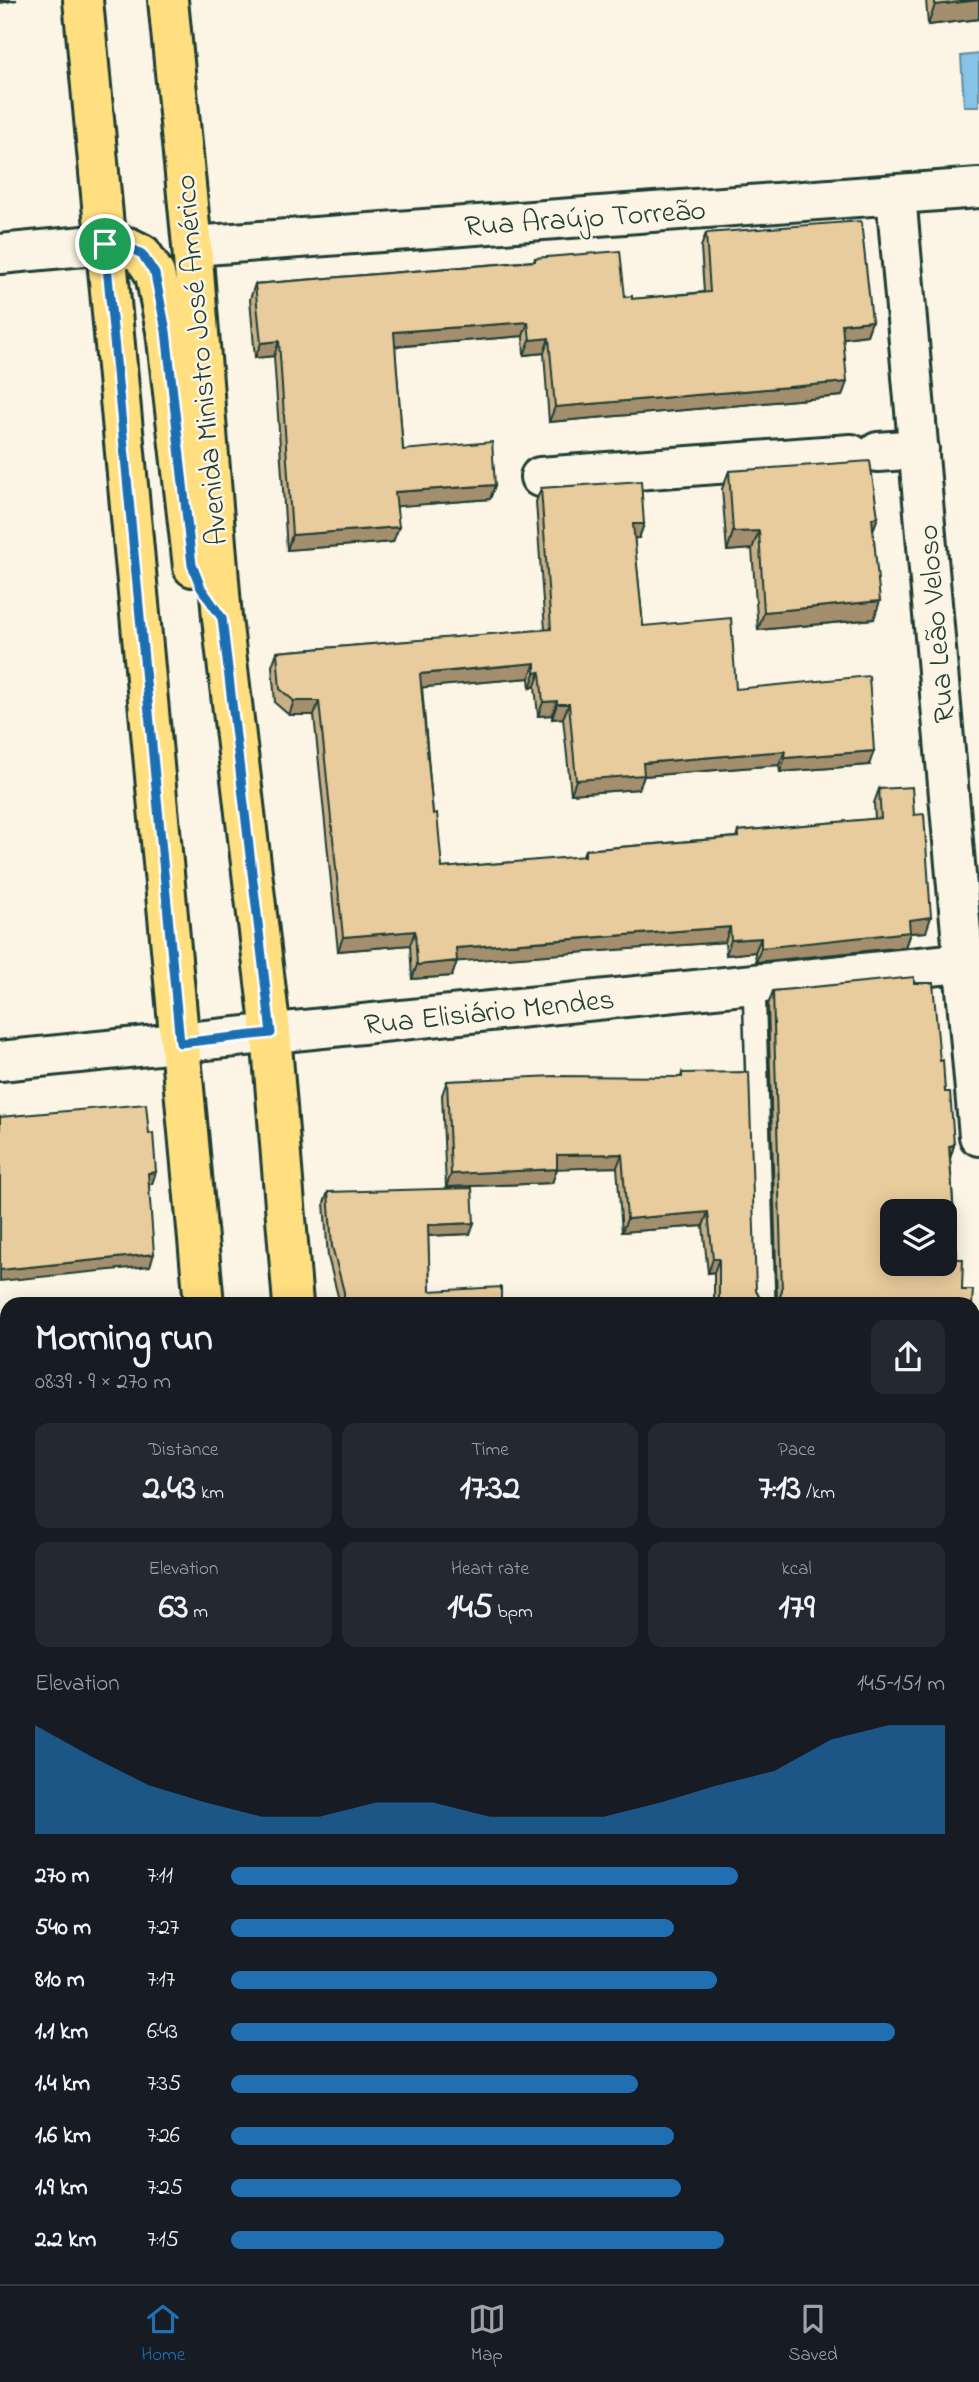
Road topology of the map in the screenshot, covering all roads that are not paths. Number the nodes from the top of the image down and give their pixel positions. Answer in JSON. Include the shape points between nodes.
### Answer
{"nodes":[{"id":1,"x":83,"y":0,"type":"edge"},
{"id":2,"x":169,"y":0,"type":"edge"},
{"id":3,"x":979,"y":188,"type":"edge"},
{"id":4,"x":896,"y":195,"type":"junction"},
{"id":5,"x":105,"y":244,"type":"junction"},
{"id":6,"x":192,"y":246,"type":"junction"},
{"id":7,"x":0,"y":254,"type":"edge"},
{"id":8,"x":919,"y":449,"type":"junction"},
{"id":9,"x":540,"y":477,"type":"dead end"},
{"id":10,"x":222,"y":618,"type":"junction"},
{"id":11,"x":972,"y":961,"type":"edge"},
{"id":12,"x":754,"y":984,"type":"junction"},
{"id":13,"x":271,"y":1033,"type":"junction"},
{"id":14,"x":180,"y":1043,"type":"junction"},
{"id":15,"x":0,"y":1061,"type":"edge"},
{"id":16,"x":979,"y":1136,"type":"edge"},
{"id":17,"x":203,"y":1297,"type":"edge"},
{"id":18,"x":292,"y":1297,"type":"edge"},
{"id":19,"x":764,"y":1297,"type":"edge"}],
"edges":[{"from":1,"to":5,"type":"main road"},
{"from":2,"to":6,"type":"main road","name":"Avenida Ministro José Américo"},
{"from":3,"to":4,"type":"street","name":"Rua Araújo Torreão"},
{"from":4,"to":6,"type":"street","name":"Rua Araújo Torreão"},
{"from":4,"to":8,"type":"street","name":"Rua Leão Veloso"},
{"from":5,"to":7,"type":"street"},
{"from":5,"to":10,"type":"main road","via":[[142,254],[155,274],[166,331],[192,565]]},
{"from":5,"to":14,"type":"main road"},
{"from":6,"to":10,"type":"main road","name":"Avenida Ministro José Américo"},
{"from":8,"to":9,"type":"street"},
{"from":8,"to":11,"type":"street","name":"Rua Leão Veloso"},
{"from":10,"to":13,"type":"main road","name":"Avenida Ministro José Américo"},
{"from":11,"to":12,"type":"street","name":"Rua Elisiário Mendes"},
{"from":11,"to":16,"type":"street","name":"Rua Leão Veloso"},
{"from":12,"to":13,"type":"street","name":"Rua Elisiário Mendes"},
{"from":12,"to":19,"type":"lane"},
{"from":13,"to":14,"type":"street","name":"Rua Elisiário Mendes"},
{"from":13,"to":18,"type":"main road","name":"Avenida Ministro José Américo"},
{"from":14,"to":15,"type":"street","name":"Rua Elisiário Mendes"},
{"from":14,"to":17,"type":"main road"}]}
